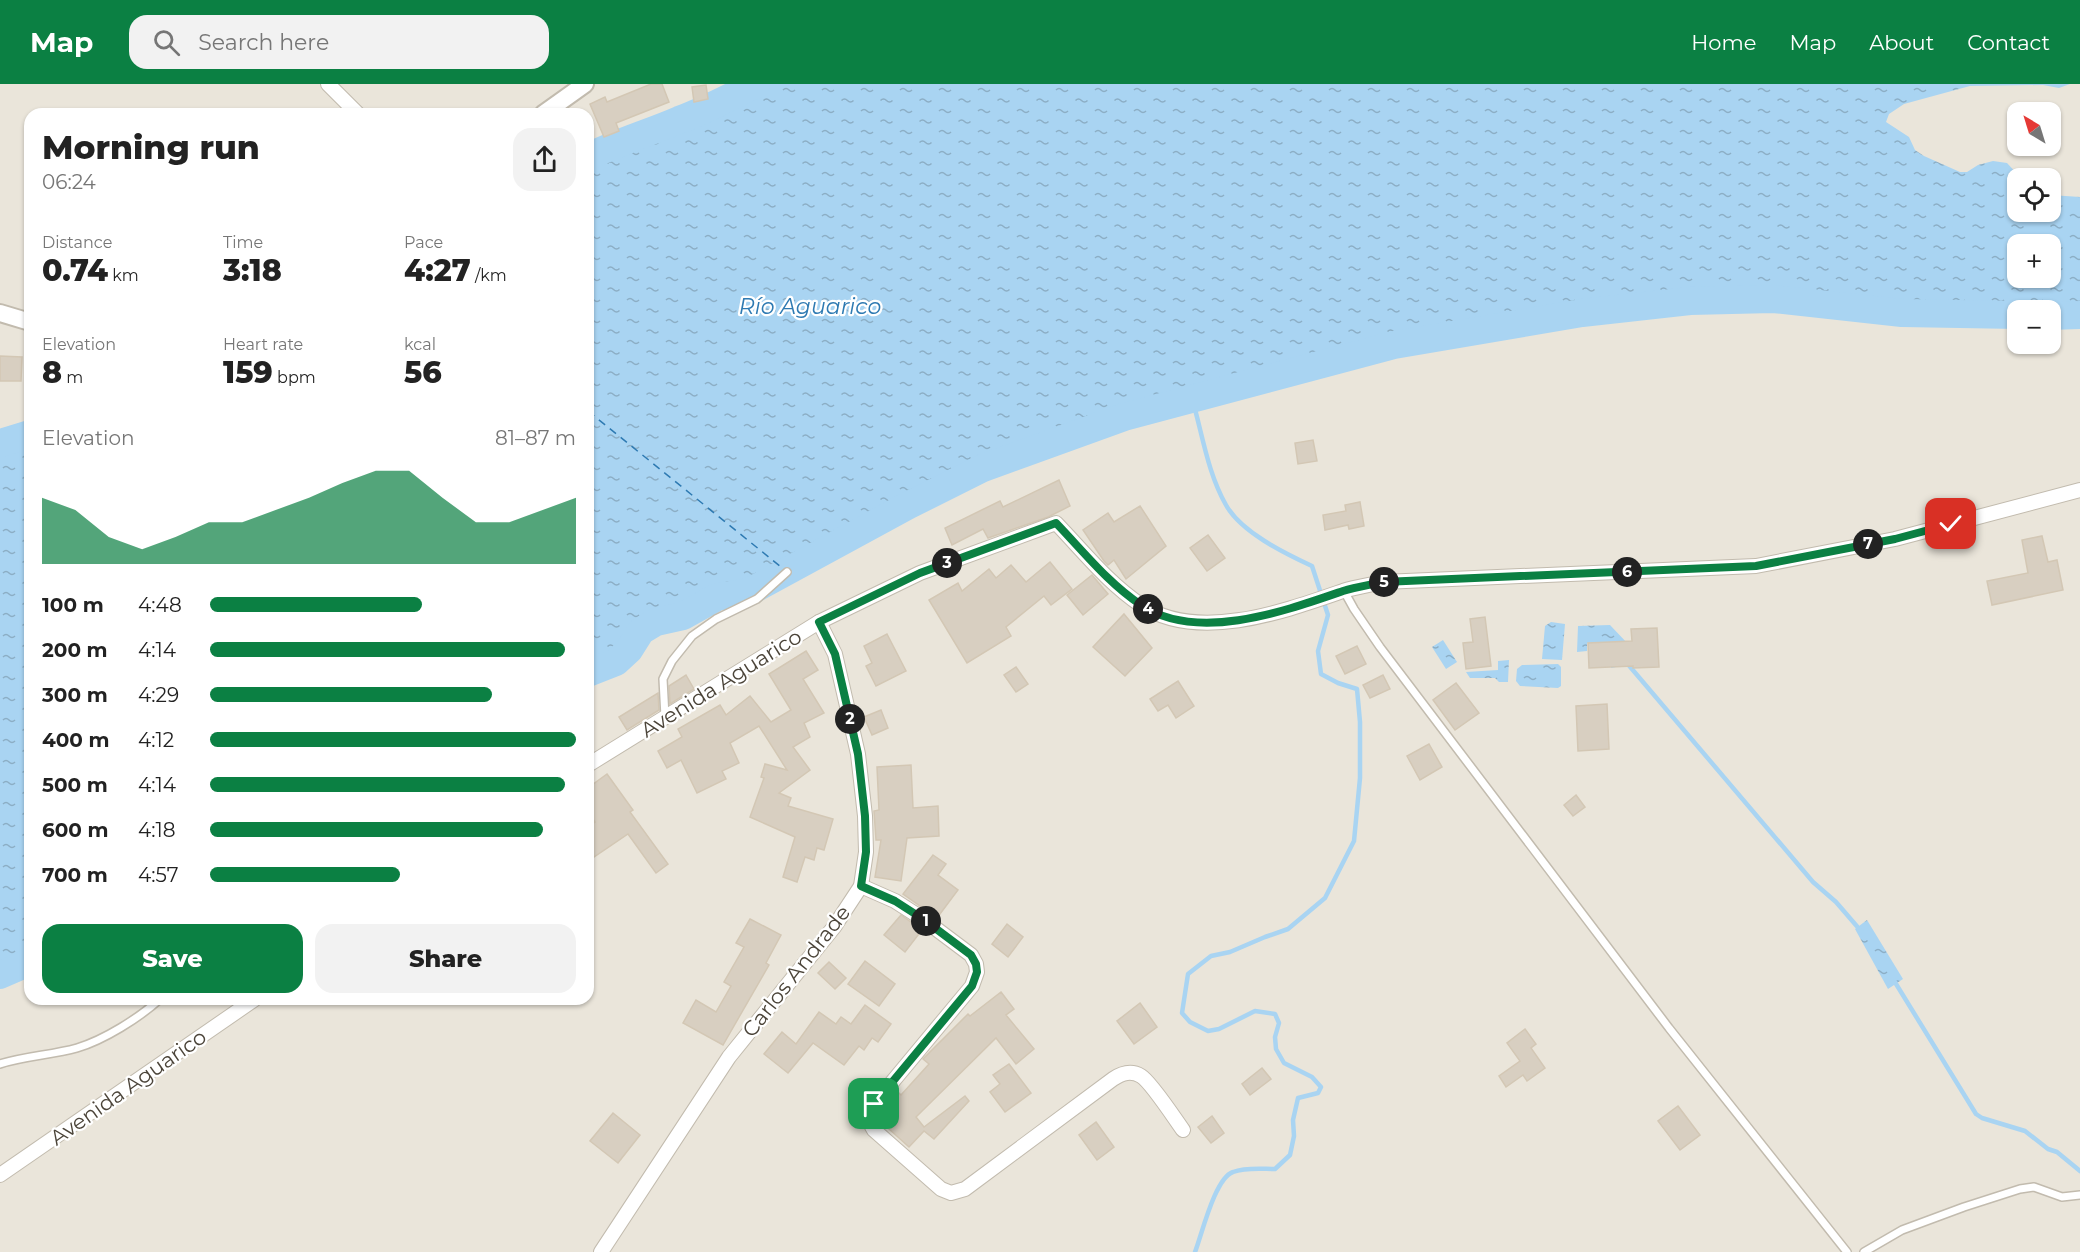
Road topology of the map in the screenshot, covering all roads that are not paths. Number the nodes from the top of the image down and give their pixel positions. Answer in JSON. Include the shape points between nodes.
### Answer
{"nodes":[{"id":1,"x":328,"y":84,"type":"edge"},
{"id":2,"x":585,"y":84,"type":"edge"},
{"id":3,"x":352,"y":108,"type":"edge"},
{"id":4,"x":551,"y":108,"type":"edge"},
{"id":5,"x":0,"y":313,"type":"edge"},
{"id":6,"x":24,"y":320,"type":"edge"},
{"id":7,"x":2080,"y":490,"type":"edge"},
{"id":8,"x":787,"y":572,"type":"dead end"},
{"id":9,"x":1344,"y":591,"type":"junction"},
{"id":10,"x":819,"y":622,"type":"junction"},
{"id":11,"x":665,"y":717,"type":"junction"},
{"id":12,"x":594,"y":761,"type":"edge"},
{"id":13,"x":861,"y":886,"type":"junction"},
{"id":14,"x":151,"y":1005,"type":"edge"},
{"id":15,"x":246,"y":1005,"type":"edge"},
{"id":16,"x":0,"y":1064,"type":"edge"},
{"id":17,"x":1183,"y":1130,"type":"dead end"},
{"id":18,"x":0,"y":1175,"type":"edge"},
{"id":19,"x":2080,"y":1195,"type":"edge"},
{"id":20,"x":601,"y":1252,"type":"edge"},
{"id":21,"x":1847,"y":1252,"type":"edge"},
{"id":22,"x":1864,"y":1252,"type":"edge"}],
"edges":[{"from":1,"to":3,"type":"street"},
{"from":2,"to":4,"type":"street"},
{"from":5,"to":6,"type":"street"},
{"from":7,"to":9,"type":"street","via":[[1895,539],[1756,566],[1383,582]]},
{"from":8,"to":11,"type":"lane","via":[[757,599],[692,636],[663,679]]},
{"from":9,"to":10,"type":"street","name":"Avenida Aguarico","via":[[1268,615],[1216,622],[1172,620],[1142,606],[1114,585],[1056,523],[920,573]]},
{"from":9,"to":21,"type":"lane","via":[[1380,647],[1669,1028]]},
{"from":10,"to":11,"type":"street","name":"Avenida Aguarico"},
{"from":10,"to":13,"type":"street","name":"Carlos Andrade","via":[[835,654],[858,754],[866,852]]},
{"from":11,"to":12,"type":"street","name":"Avenida Aguarico"},
{"from":13,"to":17,"type":"street","via":[[923,919],[971,955],[976,964],[972,986],[870,1113],[874,1130],[940,1190],[965,1190],[1125,1073],[1143,1077]]},
{"from":13,"to":20,"type":"street","name":"Carlos Andrade","via":[[834,927],[729,1057]]},
{"from":14,"to":16,"type":"lane","via":[[116,1030],[77,1048]]},
{"from":15,"to":18,"type":"street","name":"Avenida Aguarico"},
{"from":19,"to":22,"type":"lane","via":[[2062,1197],[2034,1187],[2020,1189],[1902,1230]]}]}
